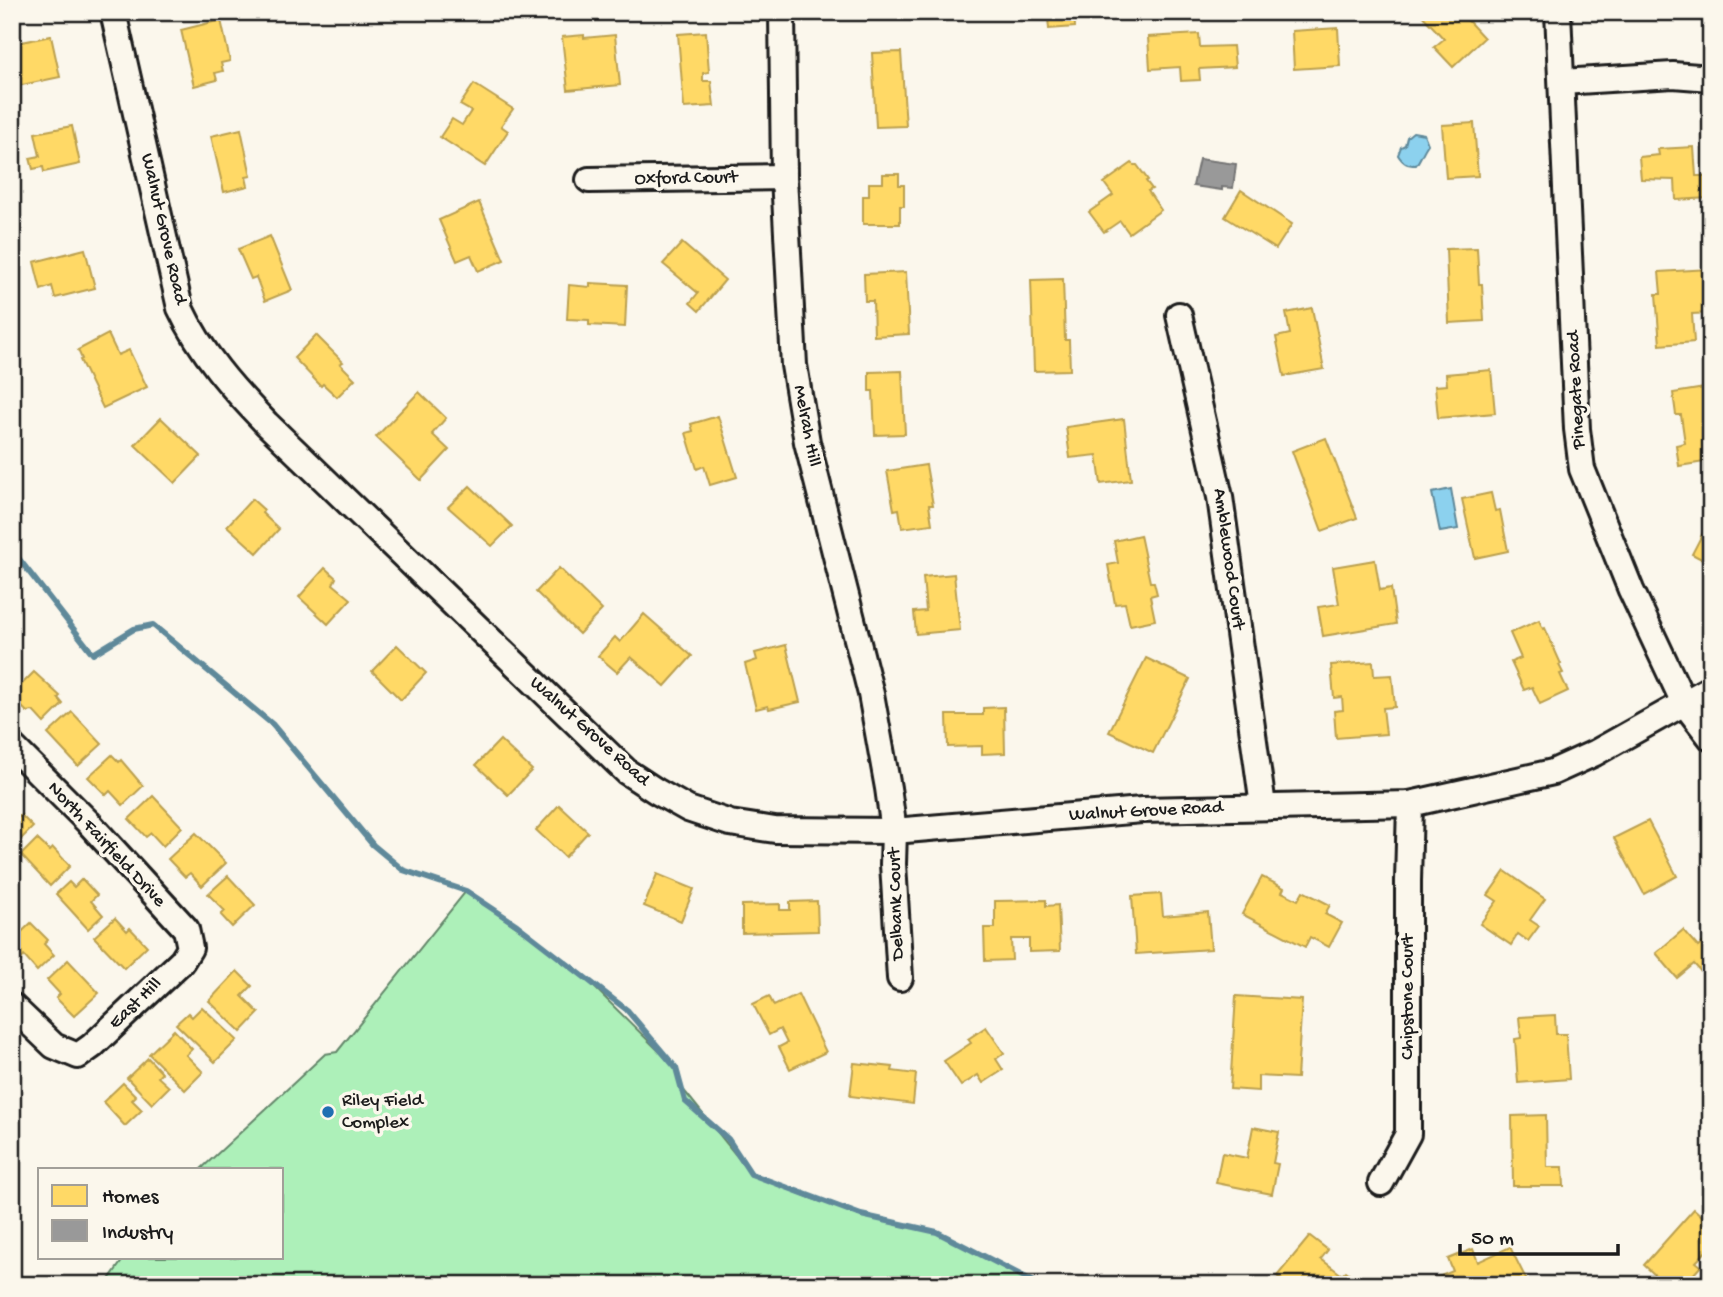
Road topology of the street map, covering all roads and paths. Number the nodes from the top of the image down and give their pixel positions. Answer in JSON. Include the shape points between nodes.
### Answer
{"nodes":[{"id":1,"x":113,"y":12,"type":"edge"},
{"id":2,"x":782,"y":12,"type":"edge"},
{"id":3,"x":1558,"y":12,"type":"edge"},
{"id":4,"x":1711,"y":78,"type":"edge"},
{"id":5,"x":1562,"y":82,"type":"junction"},
{"id":6,"x":784,"y":177,"type":"junction"},
{"id":7,"x":589,"y":180,"type":"dead end"},
{"id":8,"x":1179,"y":316,"type":"dead end"},
{"id":9,"x":1711,"y":688,"type":"edge"},
{"id":10,"x":1685,"y":703,"type":"junction"},
{"id":11,"x":1711,"y":738,"type":"edge"},
{"id":12,"x":12,"y":746,"type":"edge"},
{"id":13,"x":1410,"y":804,"type":"junction"},
{"id":14,"x":1263,"y":806,"type":"junction"},
{"id":15,"x":894,"y":831,"type":"junction"},
{"id":16,"x":190,"y":948,"type":"joint"},
{"id":17,"x":900,"y":978,"type":"dead end"},
{"id":18,"x":12,"y":1006,"type":"edge"},
{"id":19,"x":1381,"y":1183,"type":"dead end"}],
"edges":[{"from":1,"to":15,"type":"street","name":"Walnut Grove Road","via":[[180,308],[203,350],[239,395],[627,772],[651,788],[688,809],[730,823],[775,830]]},
{"from":2,"to":6,"type":"street","name":"Melrah Hill"},
{"from":3,"to":5,"type":"street","name":"Pinegate Road"},
{"from":4,"to":5,"type":"street","via":[[1673,75]]},
{"from":5,"to":10,"type":"street","name":"Pinegate Road","via":[[1582,469],[1631,590]]},
{"from":6,"to":7,"type":"street","name":"Oxford Court"},
{"from":6,"to":15,"type":"street","name":"Melrah Hill","via":[[794,365],[807,442],[871,694]]},
{"from":8,"to":14,"type":"street","name":"Amblewood Court","via":[[1220,497]]},
{"from":9,"to":10,"type":"street","name":"Walnut Grove Road"},
{"from":10,"to":11,"type":"street","name":"Pinegate Road"},
{"from":10,"to":13,"type":"street","name":"Walnut Grove Road","via":[[1553,772]]},
{"from":12,"to":16,"type":"street","name":"North Fairfield Drive","via":[[186,929]]},
{"from":13,"to":14,"type":"street","name":"Walnut Grove Road"},
{"from":13,"to":19,"type":"street","name":"Chipstone Court","via":[[1408,1135]]},
{"from":14,"to":15,"type":"street","name":"Walnut Grove Road","via":[[1142,810]]},
{"from":15,"to":17,"type":"street","name":"Delbank Court"},
{"from":16,"to":18,"type":"street","name":"East Hill","via":[[182,961],[78,1056],[54,1046]]}]}
